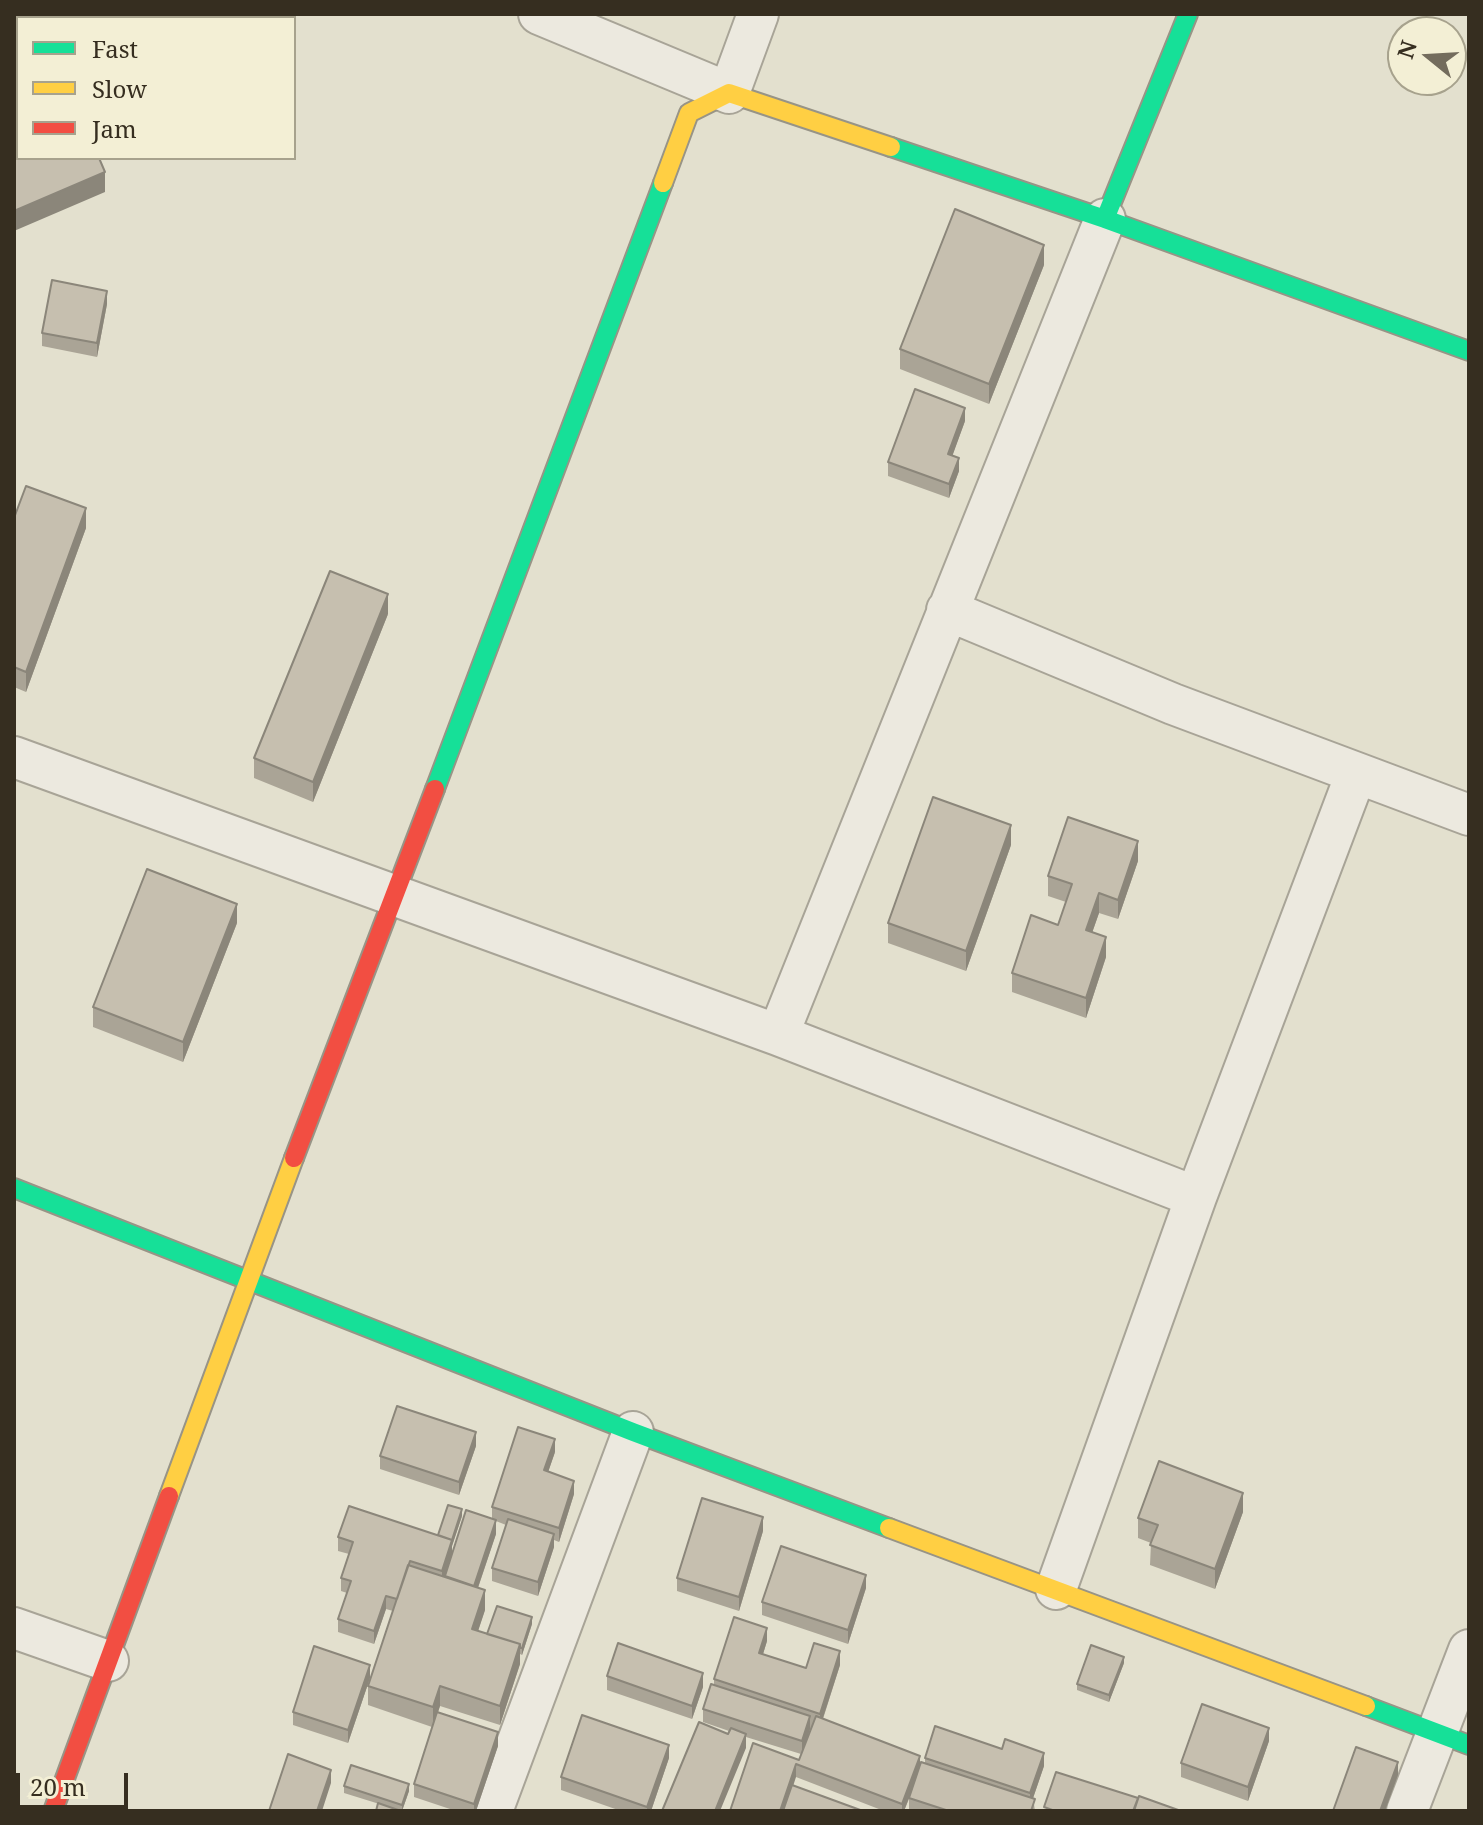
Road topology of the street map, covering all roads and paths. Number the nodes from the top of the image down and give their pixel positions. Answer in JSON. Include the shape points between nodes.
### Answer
{"nodes":[{"id":1,"x":539,"y":14,"type":"edge"},
{"id":2,"x":758,"y":14,"type":"edge"},
{"id":3,"x":1188,"y":14,"type":"edge"},
{"id":4,"x":729,"y":93,"type":"junction"},
{"id":5,"x":1105,"y":219,"type":"junction"},
{"id":6,"x":1469,"y":351,"type":"edge"},
{"id":7,"x":947,"y":610,"type":"junction"},
{"id":8,"x":14,"y":757,"type":"edge"},
{"id":9,"x":1356,"y":774,"type":"junction"},
{"id":10,"x":1469,"y":815,"type":"edge"},
{"id":11,"x":395,"y":894,"type":"junction"},
{"id":12,"x":778,"y":1035,"type":"junction"},
{"id":13,"x":14,"y":1188,"type":"edge"},
{"id":14,"x":1196,"y":1197,"type":"junction"},
{"id":15,"x":248,"y":1279,"type":"junction"},
{"id":16,"x":633,"y":1432,"type":"junction"},
{"id":17,"x":1056,"y":1589,"type":"junction"},
{"id":18,"x":14,"y":1628,"type":"edge"},
{"id":19,"x":1469,"y":1650,"type":"edge"},
{"id":20,"x":108,"y":1661,"type":"junction"},
{"id":21,"x":1453,"y":1739,"type":"edge"},
{"id":22,"x":53,"y":1811,"type":"edge"},
{"id":23,"x":492,"y":1811,"type":"edge"},
{"id":24,"x":1407,"y":1811,"type":"edge"}],
"edges":[{"from":1,"to":4,"type":"street"},
{"from":2,"to":4,"type":"street"},
{"from":3,"to":5,"type":"street"},
{"from":4,"to":5,"type":"street"},
{"from":4,"to":11,"type":"street","via":[[689,113]]},
{"from":5,"to":6,"type":"street"},
{"from":5,"to":7,"type":"street"},
{"from":7,"to":9,"type":"street"},
{"from":7,"to":12,"type":"street"},
{"from":8,"to":11,"type":"street"},
{"from":9,"to":10,"type":"street"},
{"from":9,"to":14,"type":"street"},
{"from":11,"to":12,"type":"street"},
{"from":11,"to":15,"type":"street"},
{"from":12,"to":14,"type":"street"},
{"from":13,"to":15,"type":"street"},
{"from":14,"to":17,"type":"street"},
{"from":15,"to":16,"type":"street"},
{"from":15,"to":20,"type":"street"},
{"from":16,"to":17,"type":"street"},
{"from":16,"to":23,"type":"street"},
{"from":17,"to":21,"type":"street"},
{"from":18,"to":20,"type":"street"},
{"from":19,"to":21,"type":"street"},
{"from":20,"to":22,"type":"street"},
{"from":21,"to":24,"type":"street"}]}
